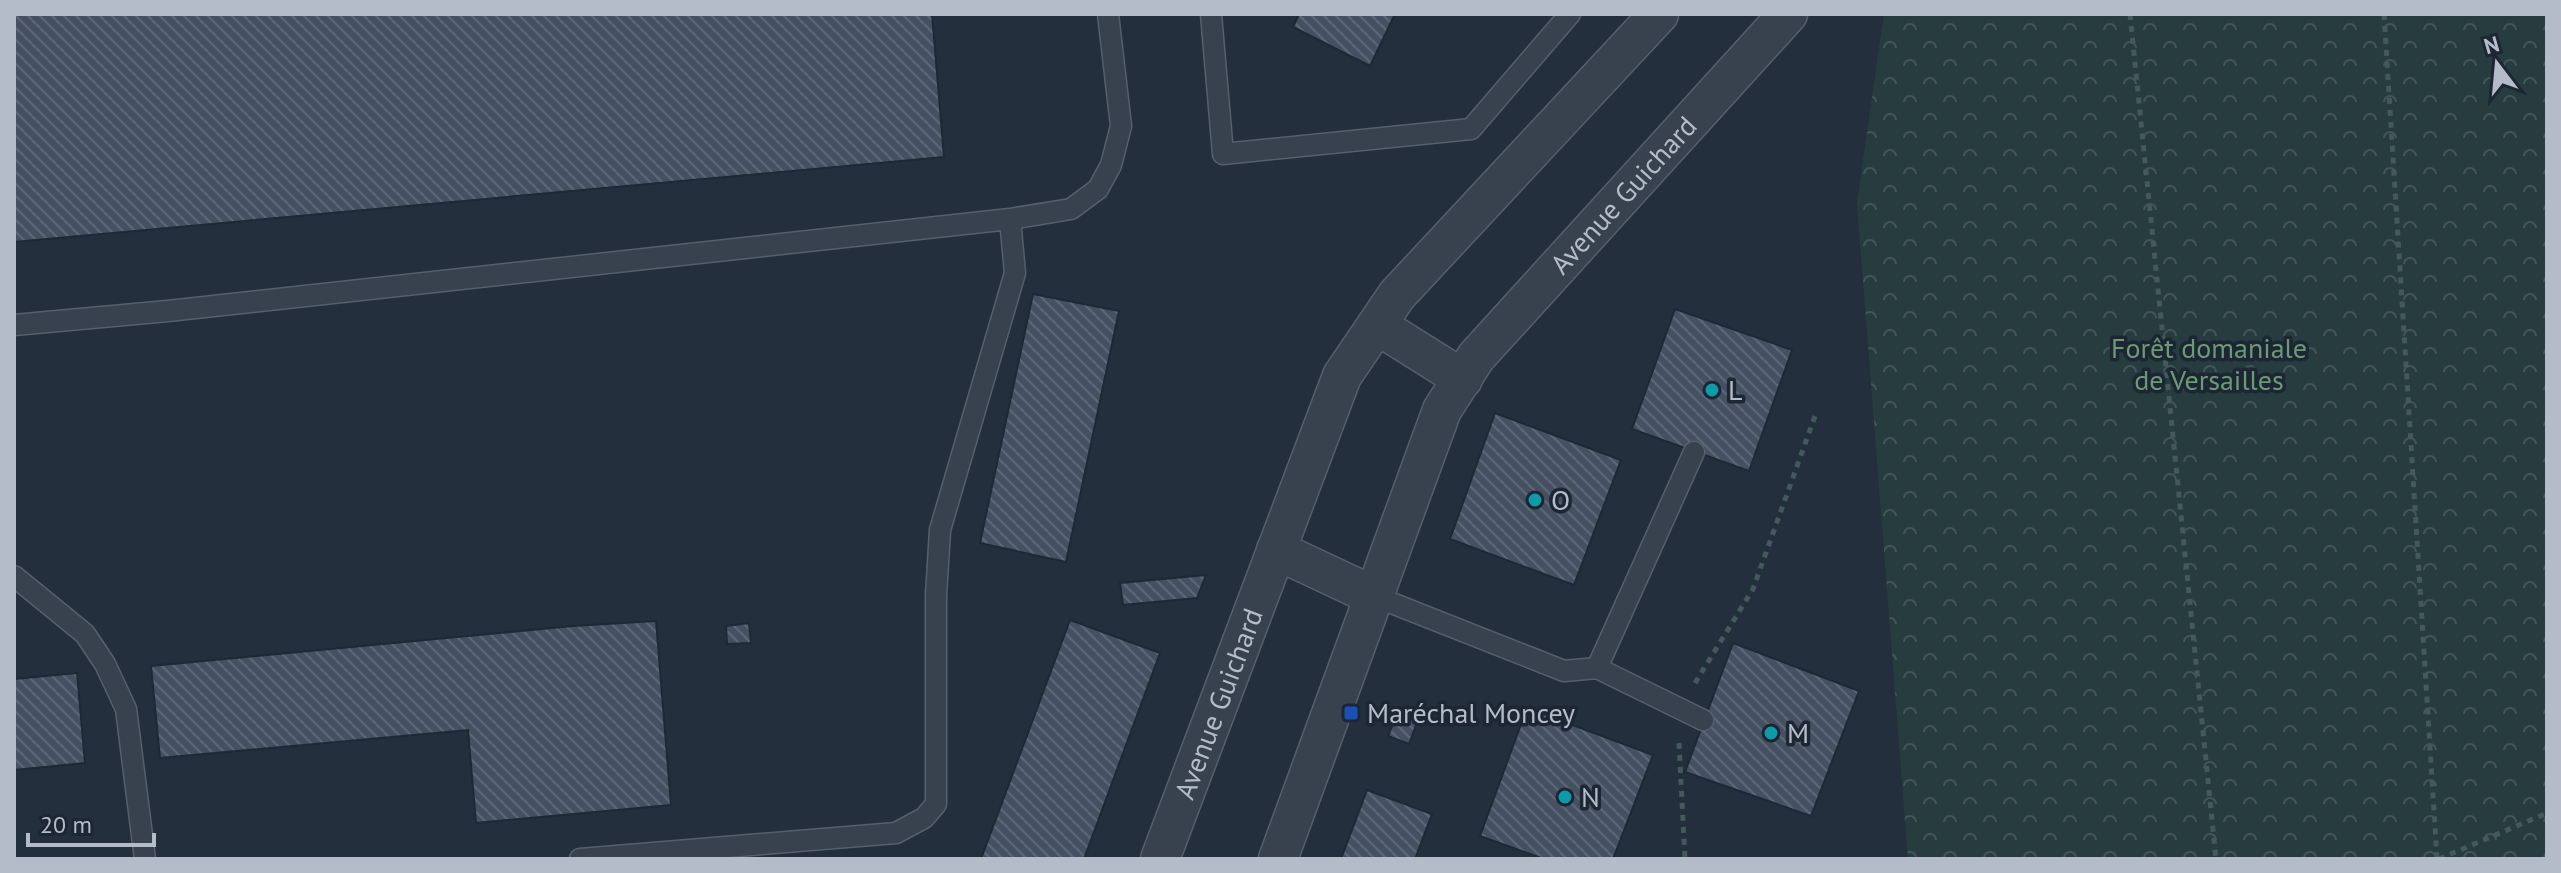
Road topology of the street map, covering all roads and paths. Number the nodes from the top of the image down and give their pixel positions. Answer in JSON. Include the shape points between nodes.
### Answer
{"nodes":[{"id":1,"x":1108,"y":14,"type":"edge"},
{"id":2,"x":1211,"y":14,"type":"edge"},
{"id":3,"x":1570,"y":14,"type":"edge"},
{"id":4,"x":1659,"y":14,"type":"edge"},
{"id":5,"x":1788,"y":14,"type":"edge"},
{"id":6,"x":2130,"y":14,"type":"edge"},
{"id":7,"x":2384,"y":14,"type":"edge"},
{"id":8,"x":1010,"y":219,"type":"junction"},
{"id":9,"x":14,"y":325,"type":"edge"},
{"id":10,"x":1377,"y":325,"type":"junction"},
{"id":11,"x":1463,"y":379,"type":"junction"},
{"id":12,"x":1815,"y":416,"type":"dead end"},
{"id":13,"x":1694,"y":452,"type":"dead end"},
{"id":14,"x":1276,"y":550,"type":"junction"},
{"id":15,"x":14,"y":576,"type":"edge"},
{"id":16,"x":1374,"y":596,"type":"junction"},
{"id":17,"x":1597,"y":668,"type":"junction"},
{"id":18,"x":1677,"y":707,"type":"junction"},
{"id":19,"x":1703,"y":720,"type":"dead end"},
{"id":20,"x":2547,"y":813,"type":"edge"},
{"id":21,"x":145,"y":859,"type":"edge"},
{"id":22,"x":580,"y":859,"type":"edge"},
{"id":23,"x":1160,"y":859,"type":"edge"},
{"id":24,"x":1278,"y":859,"type":"edge"},
{"id":25,"x":1685,"y":859,"type":"edge"},
{"id":26,"x":2216,"y":859,"type":"edge"},
{"id":27,"x":2438,"y":859,"type":"edge"}],
"edges":[{"from":1,"to":8,"type":"lane","via":[[1121,126],[1111,165],[1098,189],[1071,209]]},
{"from":2,"to":3,"type":"lane","via":[[1223,154],[1471,129]]},
{"from":4,"to":10,"type":"street","name":"Avenue Guichard","via":[[1397,295]]},
{"from":5,"to":11,"type":"street","name":"Avenue Guichard","via":[[1476,357]]},
{"from":6,"to":26,"type":"path"},
{"from":7,"to":27,"type":"path"},
{"from":8,"to":9,"type":"lane"},
{"from":8,"to":22,"type":"lane","via":[[1015,273],[940,530],[936,804],[924,818],[896,833]]},
{"from":10,"to":11,"type":"street"},
{"from":10,"to":14,"type":"street","name":"Avenue Guichard","via":[[1342,376]]},
{"from":11,"to":16,"type":"street","name":"Avenue Guichard","via":[[1442,410]]},
{"from":12,"to":18,"type":"path","via":[[1753,589]]},
{"from":13,"to":17,"type":"lane"},
{"from":14,"to":16,"type":"street"},
{"from":14,"to":23,"type":"street","name":"Avenue Guichard"},
{"from":15,"to":21,"type":"lane","via":[[85,634],[126,709]]},
{"from":16,"to":17,"type":"lane","via":[[1564,671]]},
{"from":16,"to":24,"type":"street","name":"Avenue Guichard"},
{"from":17,"to":18,"type":"lane"},
{"from":18,"to":19,"type":"lane"},
{"from":18,"to":25,"type":"path"},
{"from":20,"to":27,"type":"path"}]}
